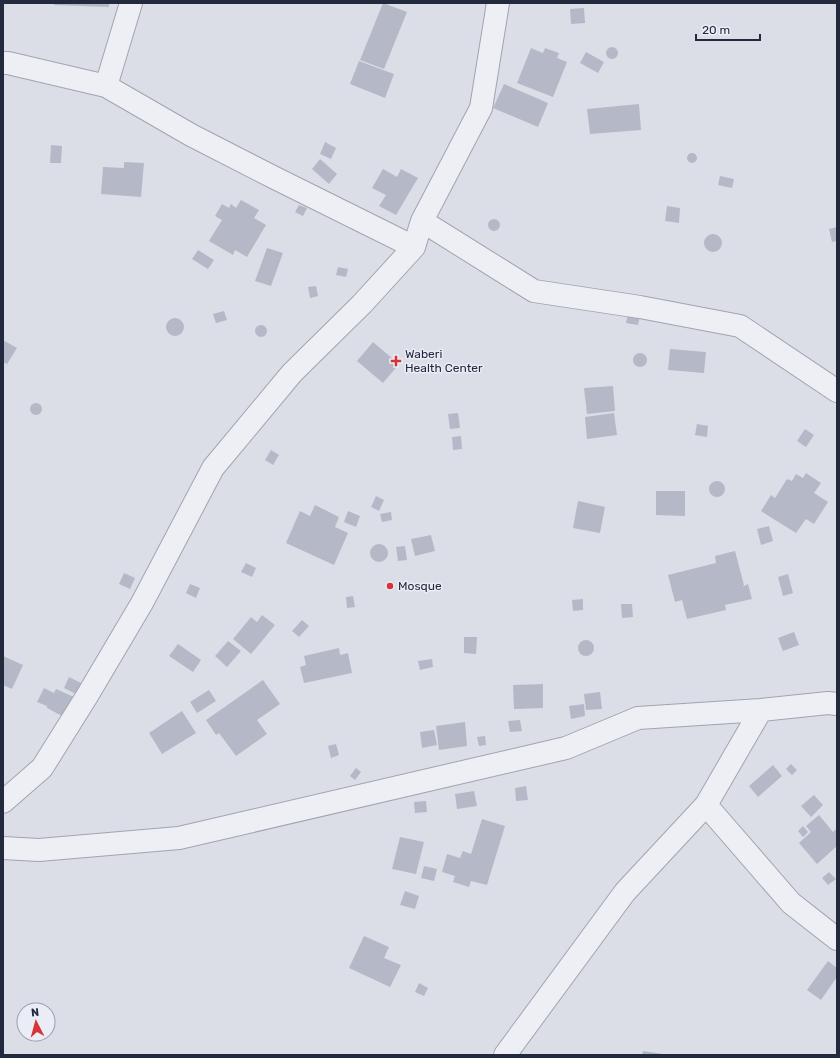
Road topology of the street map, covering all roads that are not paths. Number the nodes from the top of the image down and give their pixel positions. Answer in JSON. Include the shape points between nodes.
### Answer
{"nodes":[{"id":1,"x":131,"y":3,"type":"edge"},
{"id":2,"x":498,"y":3,"type":"edge"},
{"id":3,"x":3,"y":63,"type":"edge"},
{"id":4,"x":106,"y":86,"type":"junction"},
{"id":5,"x":422,"y":221,"type":"junction"},
{"id":6,"x":414,"y":247,"type":"junction"},
{"id":7,"x":837,"y":390,"type":"edge"},
{"id":8,"x":834,"y":700,"type":"edge"},
{"id":9,"x":761,"y":710,"type":"junction"},
{"id":10,"x":3,"y":802,"type":"edge"},
{"id":11,"x":706,"y":805,"type":"junction"},
{"id":12,"x":3,"y":848,"type":"edge"},
{"id":13,"x":837,"y":939,"type":"edge"},
{"id":14,"x":505,"y":1055,"type":"edge"}],
"edges":[{"from":1,"to":4,"type":"street"},
{"from":2,"to":5,"type":"street","via":[[481,108]]},
{"from":3,"to":4,"type":"street"},
{"from":4,"to":6,"type":"street","via":[[191,135]]},
{"from":5,"to":6,"type":"street"},
{"from":5,"to":7,"type":"street","via":[[534,291],[740,326]]},
{"from":6,"to":10,"type":"street","via":[[362,304],[292,373],[213,468],[142,603],[42,768]]},
{"from":8,"to":9,"type":"street"},
{"from":9,"to":11,"type":"street"},
{"from":9,"to":12,"type":"street","via":[[638,718],[566,748],[179,838],[39,850]]},
{"from":11,"to":13,"type":"street","via":[[791,903]]},
{"from":11,"to":14,"type":"street","via":[[625,892]]}]}
